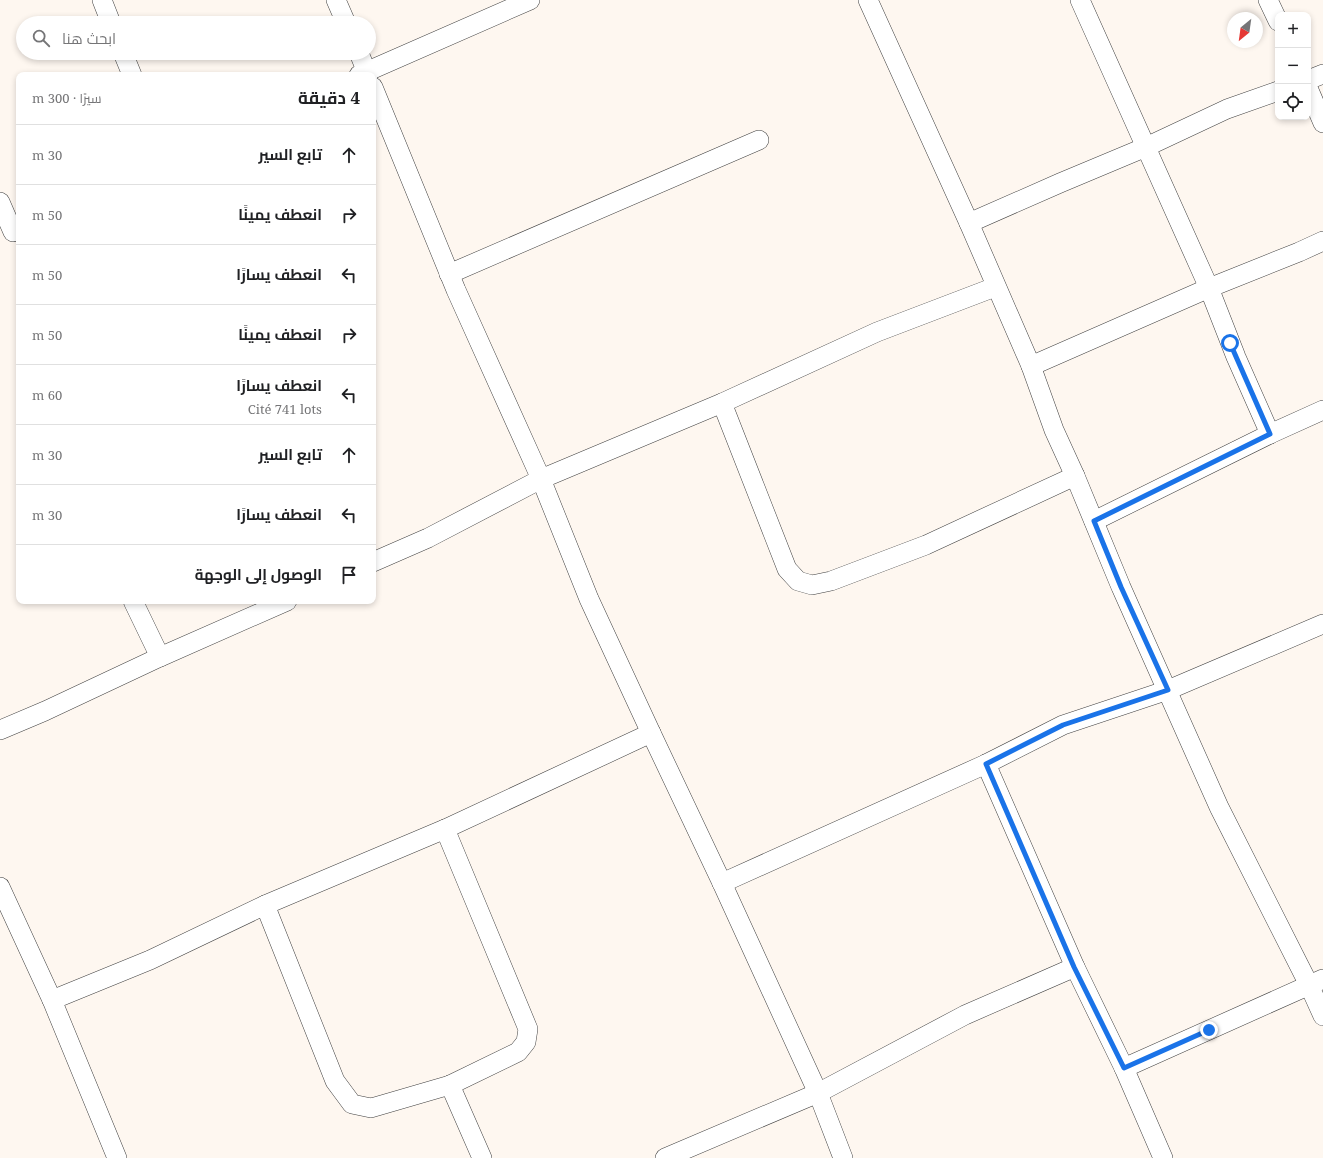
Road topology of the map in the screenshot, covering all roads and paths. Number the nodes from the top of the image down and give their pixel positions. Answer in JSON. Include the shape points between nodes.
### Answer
{"nodes":[{"id":1,"x":102,"y":0,"type":"edge"},
{"id":2,"x":336,"y":0,"type":"edge"},
{"id":3,"x":530,"y":0,"type":"edge"},
{"id":4,"x":868,"y":0,"type":"edge"},
{"id":5,"x":1080,"y":0,"type":"edge"},
{"id":6,"x":1268,"y":0,"type":"edge"},
{"id":7,"x":1275,"y":15,"type":"edge"},
{"id":8,"x":108,"y":16,"type":"edge"},
{"id":9,"x":343,"y":16,"type":"edge"},
{"id":10,"x":127,"y":60,"type":"edge"},
{"id":11,"x":361,"y":60,"type":"edge"},
{"id":12,"x":131,"y":72,"type":"edge"},
{"id":13,"x":365,"y":72,"type":"edge"},
{"id":14,"x":376,"y":73,"type":"edge"},
{"id":15,"x":1323,"y":74,"type":"edge"},
{"id":16,"x":1311,"y":79,"type":"edge"},
{"id":17,"x":1275,"y":92,"type":"edge"},
{"id":18,"x":1311,"y":95,"type":"edge"},
{"id":19,"x":376,"y":99,"type":"edge"},
{"id":20,"x":1323,"y":123,"type":"edge"},
{"id":21,"x":759,"y":140,"type":"dead end"},
{"id":22,"x":1146,"y":147,"type":"junction"},
{"id":23,"x":0,"y":202,"type":"edge"},
{"id":24,"x":969,"y":223,"type":"junction"},
{"id":25,"x":11,"y":233,"type":"edge"},
{"id":26,"x":1323,"y":241,"type":"edge"},
{"id":27,"x":449,"y":274,"type":"junction"},
{"id":28,"x":995,"y":287,"type":"junction"},
{"id":29,"x":1209,"y":288,"type":"junction"},
{"id":30,"x":1030,"y":366,"type":"junction"},
{"id":31,"x":722,"y":403,"type":"junction"},
{"id":32,"x":1323,"y":410,"type":"edge"},
{"id":33,"x":1270,"y":434,"type":"junction"},
{"id":34,"x":1075,"y":476,"type":"junction"},
{"id":35,"x":541,"y":479,"type":"junction"},
{"id":36,"x":1094,"y":521,"type":"junction"},
{"id":37,"x":376,"y":561,"type":"edge"},
{"id":38,"x":135,"y":604,"type":"edge"},
{"id":39,"x":280,"y":604,"type":"edge"},
{"id":40,"x":1323,"y":624,"type":"edge"},
{"id":41,"x":160,"y":657,"type":"junction"},
{"id":42,"x":1168,"y":690,"type":"junction"},
{"id":43,"x":0,"y":730,"type":"edge"},
{"id":44,"x":651,"y":733,"type":"junction"},
{"id":45,"x":986,"y":764,"type":"junction"},
{"id":46,"x":445,"y":829,"type":"junction"},
{"id":47,"x":722,"y":883,"type":"junction"},
{"id":48,"x":0,"y":887,"type":"edge"},
{"id":49,"x":265,"y":906,"type":"junction"},
{"id":50,"x":1074,"y":967,"type":"junction"},
{"id":51,"x":1316,"y":982,"type":"edge"},
{"id":52,"x":52,"y":1000,"type":"junction"},
{"id":53,"x":1323,"y":1016,"type":"edge"},
{"id":54,"x":1124,"y":1068,"type":"junction"},
{"id":55,"x":450,"y":1085,"type":"junction"},
{"id":56,"x":818,"y":1093,"type":"junction"},
{"id":57,"x":117,"y":1158,"type":"edge"},
{"id":58,"x":482,"y":1158,"type":"edge"},
{"id":59,"x":665,"y":1158,"type":"edge"},
{"id":60,"x":843,"y":1158,"type":"edge"},
{"id":61,"x":1163,"y":1158,"type":"edge"}],
"edges":[{"from":1,"to":8,"type":"street"},
{"from":2,"to":9,"type":"street"},
{"from":3,"to":14,"type":"street"},
{"from":4,"to":24,"type":"street"},
{"from":5,"to":22,"type":"street"},
{"from":6,"to":7,"type":"street"},
{"from":10,"to":12,"type":"street"},
{"from":11,"to":13,"type":"street"},
{"from":15,"to":16,"type":"street"},
{"from":17,"to":22,"type":"street","via":[[1227,110]]},
{"from":18,"to":20,"type":"street"},
{"from":19,"to":27,"type":"street"},
{"from":21,"to":27,"type":"street"},
{"from":22,"to":24,"type":"street"},
{"from":22,"to":29,"type":"street"},
{"from":23,"to":25,"type":"street"},
{"from":24,"to":28,"type":"street"},
{"from":26,"to":29,"type":"street"},
{"from":27,"to":35,"type":"street"},
{"from":28,"to":30,"type":"street"},
{"from":28,"to":31,"type":"street","via":[[877,332]]},
{"from":29,"to":30,"type":"street"},
{"from":29,"to":33,"type":"street"},
{"from":30,"to":34,"type":"street","via":[[1054,430]]},
{"from":31,"to":34,"type":"street","via":[[787,569],[798,581],[812,586],[926,545]]},
{"from":31,"to":35,"type":"street"},
{"from":32,"to":33,"type":"street"},
{"from":33,"to":36,"type":"street"},
{"from":34,"to":36,"type":"street"},
{"from":35,"to":37,"type":"street","via":[[428,538]]},
{"from":35,"to":44,"type":"street","via":[[589,599]]},
{"from":36,"to":42,"type":"street"},
{"from":38,"to":41,"type":"street"},
{"from":39,"to":41,"type":"street"},
{"from":40,"to":42,"type":"street"},
{"from":41,"to":43,"type":"street"},
{"from":42,"to":45,"type":"street","via":[[1063,725]]},
{"from":42,"to":51,"type":"street","via":[[1219,807]]},
{"from":44,"to":46,"type":"street"},
{"from":44,"to":47,"type":"street"},
{"from":45,"to":47,"type":"street"},
{"from":45,"to":50,"type":"street"},
{"from":46,"to":49,"type":"street"},
{"from":46,"to":55,"type":"street","via":[[528,1029],[526,1042],[518,1052]]},
{"from":47,"to":56,"type":"street"},
{"from":48,"to":52,"type":"street"},
{"from":49,"to":52,"type":"street","via":[[150,960]]},
{"from":49,"to":55,"type":"street","via":[[335,1081],[352,1104],[371,1108]]},
{"from":50,"to":54,"type":"street"},
{"from":50,"to":56,"type":"street","via":[[965,1015]]},
{"from":51,"to":53,"type":"street"},
{"from":51,"to":54,"type":"street"},
{"from":52,"to":57,"type":"street"},
{"from":54,"to":61,"type":"street"},
{"from":55,"to":58,"type":"street"},
{"from":56,"to":59,"type":"street"},
{"from":56,"to":60,"type":"street"}]}
